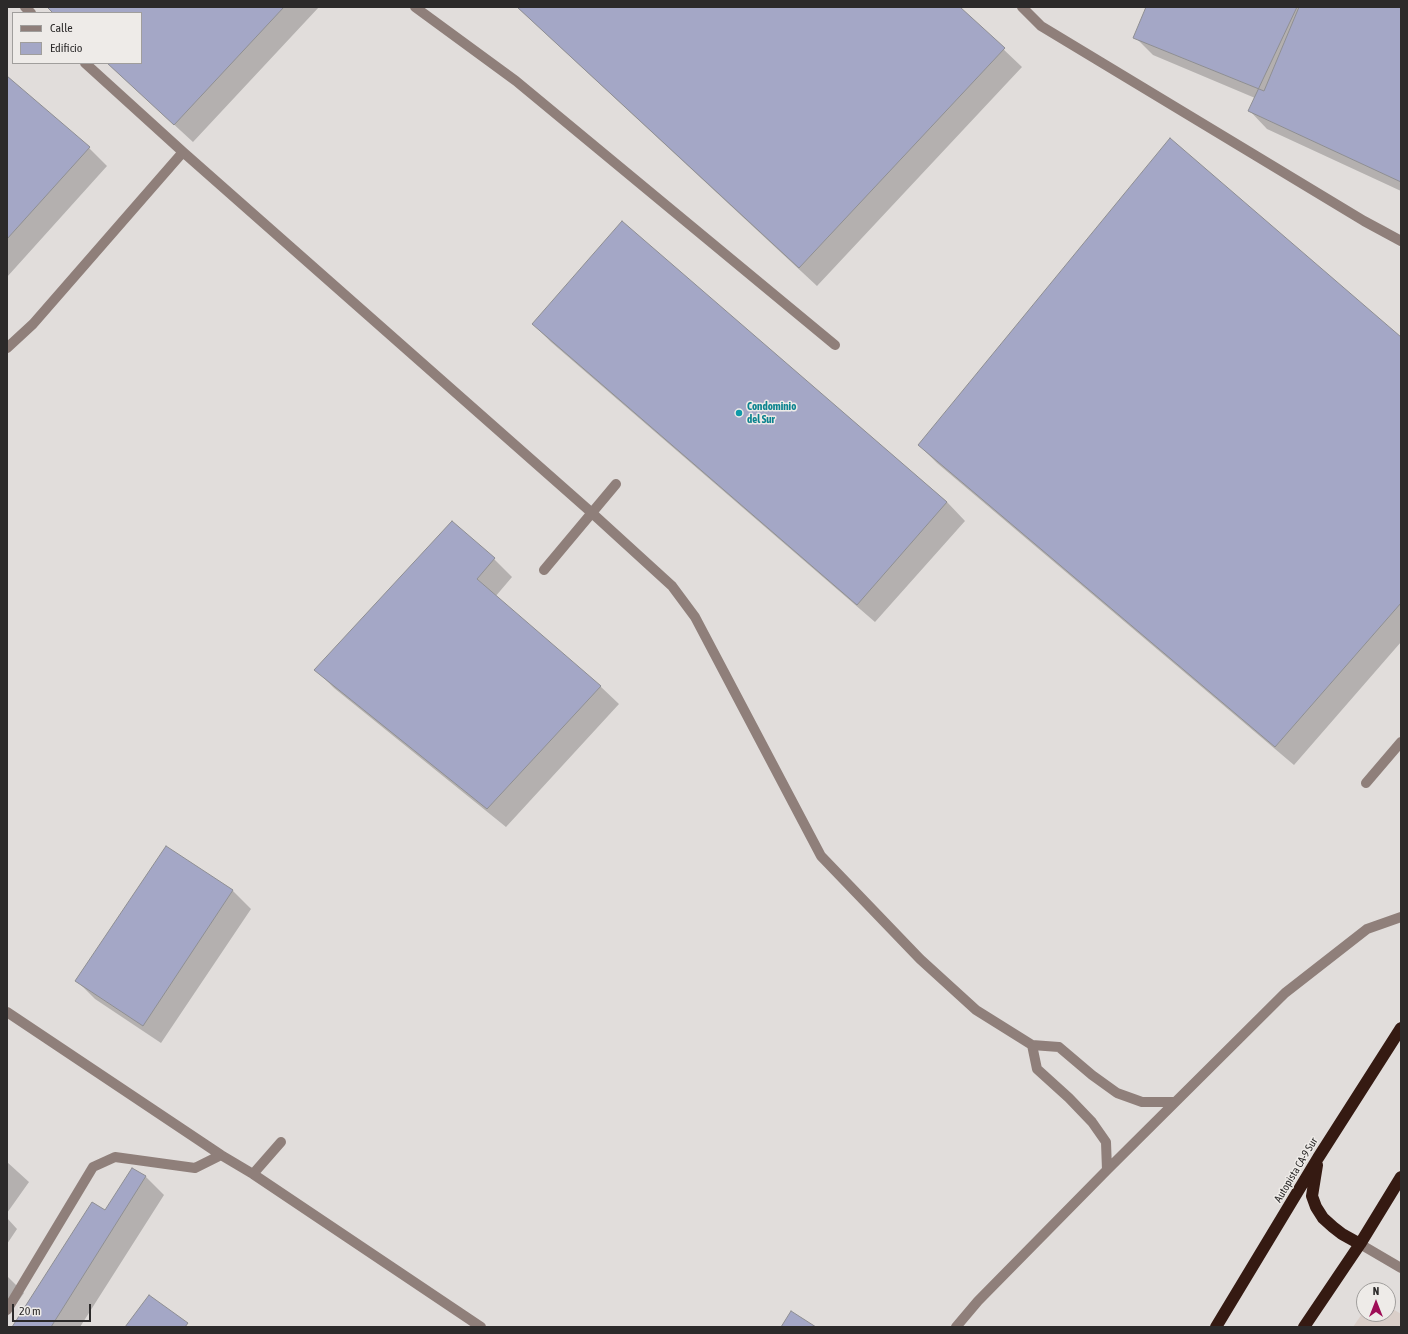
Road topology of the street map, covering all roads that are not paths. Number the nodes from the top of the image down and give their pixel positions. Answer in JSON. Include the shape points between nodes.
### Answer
{"nodes":[{"id":1,"x":415,"y":7,"type":"edge"},
{"id":2,"x":1022,"y":7,"type":"edge"},
{"id":3,"x":87,"y":64,"type":"edge"},
{"id":4,"x":182,"y":152,"type":"junction"},
{"id":5,"x":1401,"y":241,"type":"edge"},
{"id":6,"x":836,"y":345,"type":"dead end"},
{"id":7,"x":7,"y":348,"type":"edge"},
{"id":8,"x":616,"y":484,"type":"dead end"},
{"id":9,"x":592,"y":513,"type":"junction"},
{"id":10,"x":544,"y":570,"type":"dead end"},
{"id":11,"x":1401,"y":742,"type":"edge"},
{"id":12,"x":1366,"y":783,"type":"dead end"},
{"id":13,"x":1401,"y":917,"type":"edge"},
{"id":14,"x":7,"y":1012,"type":"edge"},
{"id":15,"x":1401,"y":1028,"type":"edge"},
{"id":16,"x":1032,"y":1045,"type":"junction"},
{"id":17,"x":1175,"y":1102,"type":"junction"},
{"id":18,"x":281,"y":1142,"type":"dead end"},
{"id":19,"x":221,"y":1155,"type":"junction"},
{"id":20,"x":1318,"y":1158,"type":"junction"},
{"id":21,"x":1107,"y":1170,"type":"junction"},
{"id":22,"x":253,"y":1174,"type":"junction"},
{"id":23,"x":1401,"y":1177,"type":"edge"},
{"id":24,"x":1360,"y":1244,"type":"junction"},
{"id":25,"x":1401,"y":1268,"type":"edge"},
{"id":26,"x":7,"y":1310,"type":"edge"},
{"id":27,"x":481,"y":1327,"type":"edge"},
{"id":28,"x":956,"y":1327,"type":"edge"},
{"id":29,"x":1216,"y":1327,"type":"edge"},
{"id":30,"x":1304,"y":1327,"type":"edge"}],
"edges":[{"from":1,"to":6,"type":"street","via":[[516,81]]},
{"from":2,"to":5,"type":"street","via":[[1041,26],[1364,222]]},
{"from":3,"to":4,"type":"street"},
{"from":4,"to":7,"type":"street","via":[[33,324]]},
{"from":4,"to":9,"type":"street"},
{"from":8,"to":9,"type":"street"},
{"from":9,"to":10,"type":"street"},
{"from":9,"to":16,"type":"street","via":[[672,586],[695,617],[821,856],[920,959],[976,1010]]},
{"from":11,"to":12,"type":"street"},
{"from":13,"to":17,"type":"street","via":[[1367,929],[1285,993]]},
{"from":14,"to":19,"type":"street"},
{"from":15,"to":20,"type":"highway","name":"Autopista CA-9 Sur"},
{"from":16,"to":17,"type":"street","via":[[1059,1048],[1117,1093],[1142,1102]]},
{"from":16,"to":21,"type":"street","via":[[1037,1069],[1092,1122],[1106,1142]]},
{"from":17,"to":21,"type":"street"},
{"from":18,"to":22,"type":"street"},
{"from":19,"to":22,"type":"street"},
{"from":19,"to":26,"type":"street","via":[[195,1168],[115,1157],[93,1167]]},
{"from":20,"to":24,"type":"highway","via":[[1312,1196],[1316,1207],[1333,1228]]},
{"from":20,"to":29,"type":"highway","name":"Autopista CA-9 Sur"},
{"from":21,"to":28,"type":"street","via":[[978,1301]]},
{"from":22,"to":27,"type":"street"},
{"from":23,"to":24,"type":"highway"},
{"from":24,"to":25,"type":"street"},
{"from":24,"to":30,"type":"highway"}]}
